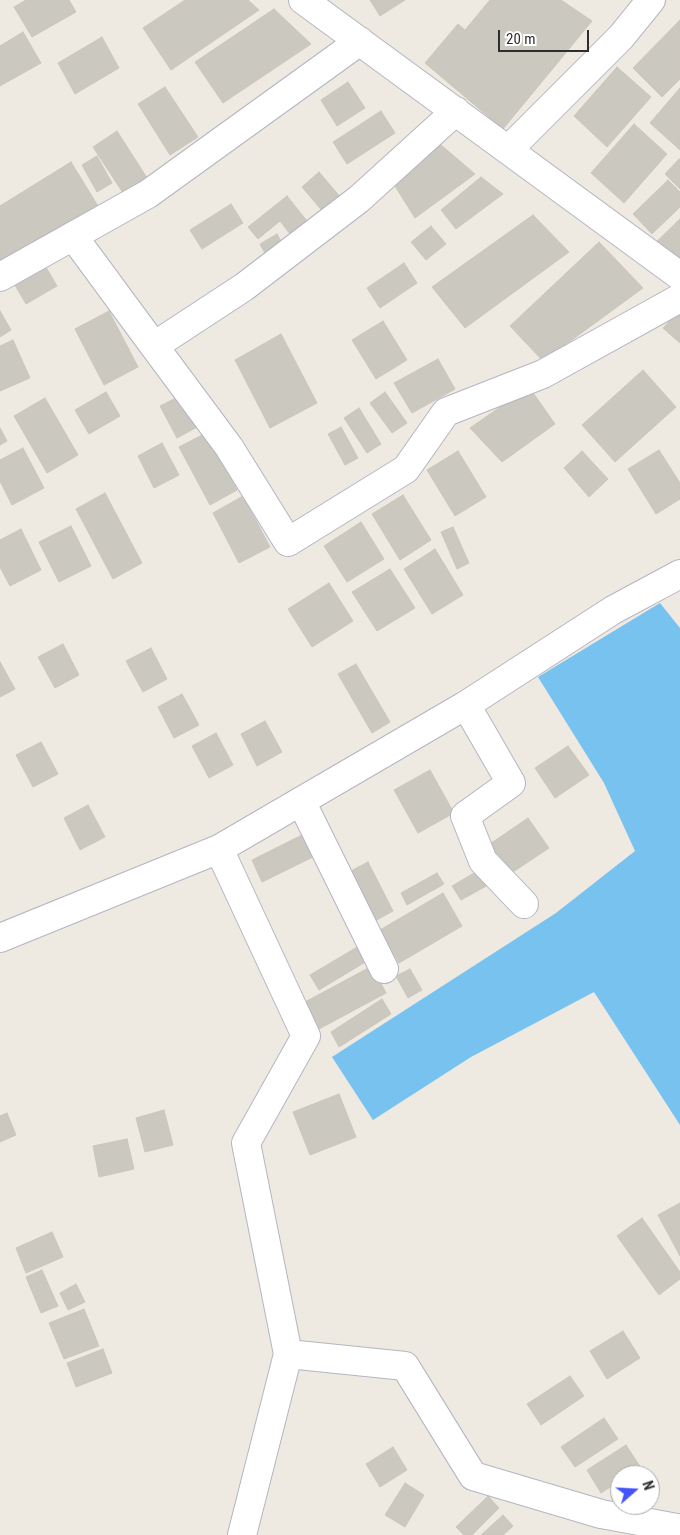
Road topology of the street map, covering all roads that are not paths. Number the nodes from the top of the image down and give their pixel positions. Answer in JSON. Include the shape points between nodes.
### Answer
{"nodes":[{"id":1,"x":303,"y":0,"type":"edge"},
{"id":2,"x":651,"y":0,"type":"edge"},
{"id":3,"x":360,"y":41,"type":"junction"},
{"id":4,"x":456,"y":111,"type":"junction"},
{"id":5,"x":508,"y":150,"type":"junction"},
{"id":6,"x":73,"y":236,"type":"junction"},
{"id":7,"x":680,"y":276,"type":"edge"},
{"id":8,"x":0,"y":277,"type":"edge"},
{"id":9,"x":680,"y":298,"type":"edge"},
{"id":10,"x":154,"y":346,"type":"junction"},
{"id":11,"x":680,"y":574,"type":"edge"},
{"id":12,"x":466,"y":705,"type":"junction"},
{"id":13,"x":301,"y":800,"type":"junction"},
{"id":14,"x":219,"y":849,"type":"junction"},
{"id":15,"x":524,"y":904,"type":"dead end"},
{"id":16,"x":0,"y":938,"type":"edge"},
{"id":17,"x":384,"y":969,"type":"dead end"},
{"id":18,"x":288,"y":1354,"type":"junction"},
{"id":19,"x":676,"y":1530,"type":"edge"},
{"id":20,"x":242,"y":1535,"type":"edge"}],
"edges":[{"from":1,"to":3,"type":"street"},
{"from":2,"to":5,"type":"street","via":[[621,37]]},
{"from":3,"to":4,"type":"street"},
{"from":3,"to":6,"type":"street","via":[[148,194]]},
{"from":4,"to":5,"type":"street"},
{"from":4,"to":10,"type":"street","via":[[351,204],[244,287]]},
{"from":5,"to":7,"type":"street"},
{"from":6,"to":8,"type":"street"},
{"from":6,"to":10,"type":"street"},
{"from":9,"to":10,"type":"street","via":[[543,374],[446,412],[406,469],[288,542],[229,446]]},
{"from":11,"to":12,"type":"street","via":[[613,610]]},
{"from":12,"to":13,"type":"street"},
{"from":12,"to":15,"type":"street","via":[[511,783],[465,816],[482,861]]},
{"from":13,"to":14,"type":"street"},
{"from":13,"to":17,"type":"street"},
{"from":14,"to":16,"type":"street"},
{"from":14,"to":18,"type":"street","via":[[306,1036],[246,1143]]},
{"from":18,"to":19,"type":"street","via":[[405,1366],[473,1476],[601,1514]]},
{"from":18,"to":20,"type":"street"}]}
